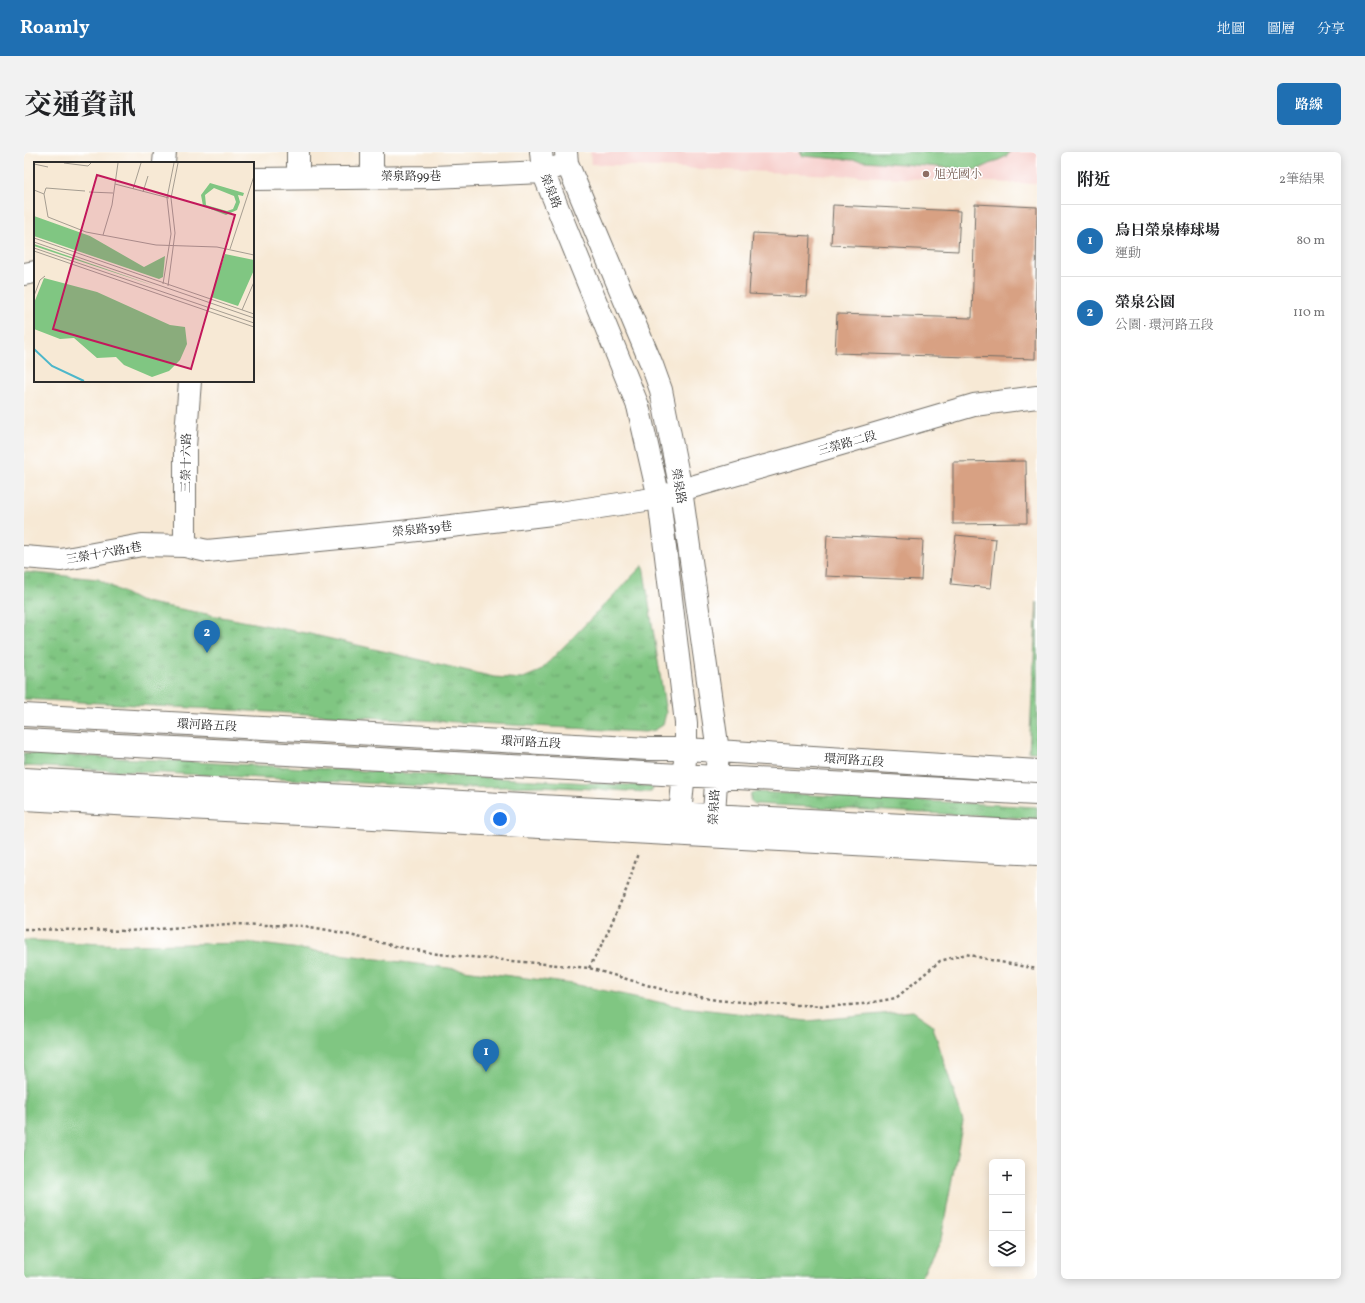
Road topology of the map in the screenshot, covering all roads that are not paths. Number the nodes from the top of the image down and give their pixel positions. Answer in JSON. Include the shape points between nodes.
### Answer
{"nodes":[{"id":1,"x":165,"y":152,"type":"edge"},
{"id":2,"x":298,"y":152,"type":"edge"},
{"id":3,"x":372,"y":152,"type":"edge"},
{"id":4,"x":566,"y":158,"type":"edge"},
{"id":5,"x":164,"y":162,"type":"edge"},
{"id":6,"x":542,"y":162,"type":"edge"},
{"id":7,"x":372,"y":177,"type":"junction"},
{"id":8,"x":298,"y":178,"type":"junction"},
{"id":9,"x":254,"y":179,"type":"edge"},
{"id":10,"x":34,"y":272,"type":"edge"},
{"id":11,"x":24,"y":274,"type":"edge"},
{"id":12,"x":190,"y":382,"type":"edge"},
{"id":13,"x":1037,"y":397,"type":"edge"},
{"id":14,"x":681,"y":490,"type":"junction"},
{"id":15,"x":658,"y":498,"type":"junction"},
{"id":16,"x":185,"y":546,"type":"junction"},
{"id":17,"x":24,"y":557,"type":"edge"},
{"id":18,"x":24,"y":715,"type":"edge"},
{"id":19,"x":24,"y":740,"type":"edge"},
{"id":20,"x":686,"y":749,"type":"junction"},
{"id":21,"x":718,"y":751,"type":"junction"},
{"id":22,"x":1037,"y":771,"type":"edge"},
{"id":23,"x":684,"y":775,"type":"junction"},
{"id":24,"x":716,"y":777,"type":"junction"},
{"id":25,"x":24,"y":779,"type":"edge"},
{"id":26,"x":1037,"y":794,"type":"edge"},
{"id":27,"x":24,"y":800,"type":"edge"},
{"id":28,"x":680,"y":813,"type":"junction"},
{"id":29,"x":715,"y":815,"type":"junction"},
{"id":30,"x":1037,"y":832,"type":"edge"},
{"id":31,"x":678,"y":835,"type":"junction"},
{"id":32,"x":712,"y":837,"type":"junction"},
{"id":33,"x":1037,"y":854,"type":"edge"}],
"edges":[{"from":1,"to":5,"type":"street"},
{"from":2,"to":8,"type":"street"},
{"from":3,"to":7,"type":"street"},
{"from":4,"to":6,"type":"street","name":"榮泉路99巷"},
{"from":4,"to":14,"type":"street","name":"榮泉路","via":[[661,390]]},
{"from":6,"to":7,"type":"street","name":"榮泉路99巷","via":[[434,177]]},
{"from":6,"to":15,"type":"street","name":"榮泉路","via":[[638,406]]},
{"from":7,"to":8,"type":"street","name":"榮泉路99巷"},
{"from":8,"to":9,"type":"street","name":"榮泉路99巷"},
{"from":10,"to":11,"type":"street"},
{"from":12,"to":16,"type":"street","name":"三榮十六路","via":[[185,447]]},
{"from":13,"to":14,"type":"street","name":"三榮路二段","via":[[974,405]]},
{"from":14,"to":15,"type":"street","name":"三榮路二段"},
{"from":14,"to":21,"type":"street","name":"榮泉路"},
{"from":15,"to":16,"type":"street","name":"榮泉路39巷","via":[[560,513],[401,532],[207,551]]},
{"from":15,"to":20,"type":"street","name":"榮泉路","via":[[686,723]]},
{"from":16,"to":17,"type":"street","name":"三榮十六路1巷","via":[[142,545],[61,560]]},
{"from":18,"to":20,"type":"street","name":"環河路五段"},
{"from":19,"to":23,"type":"street","name":"環河路五段"},
{"from":20,"to":21,"type":"street","name":"環河路五段"},
{"from":20,"to":23,"type":"street","name":"榮泉路"},
{"from":21,"to":22,"type":"street","name":"環河路五段"},
{"from":21,"to":24,"type":"street","name":"榮泉路"},
{"from":23,"to":24,"type":"street","name":"環河路五段"},
{"from":23,"to":28,"type":"street","name":"榮泉路"},
{"from":24,"to":26,"type":"street","name":"環河路五段"},
{"from":24,"to":29,"type":"street","name":"榮泉路"},
{"from":25,"to":28,"type":"street"},
{"from":27,"to":31,"type":"street"},
{"from":28,"to":29,"type":"street"},
{"from":28,"to":31,"type":"street","name":"榮泉路"},
{"from":29,"to":30,"type":"street"},
{"from":29,"to":32,"type":"street","name":"榮泉路"},
{"from":31,"to":32,"type":"street"},
{"from":32,"to":33,"type":"street"}]}
